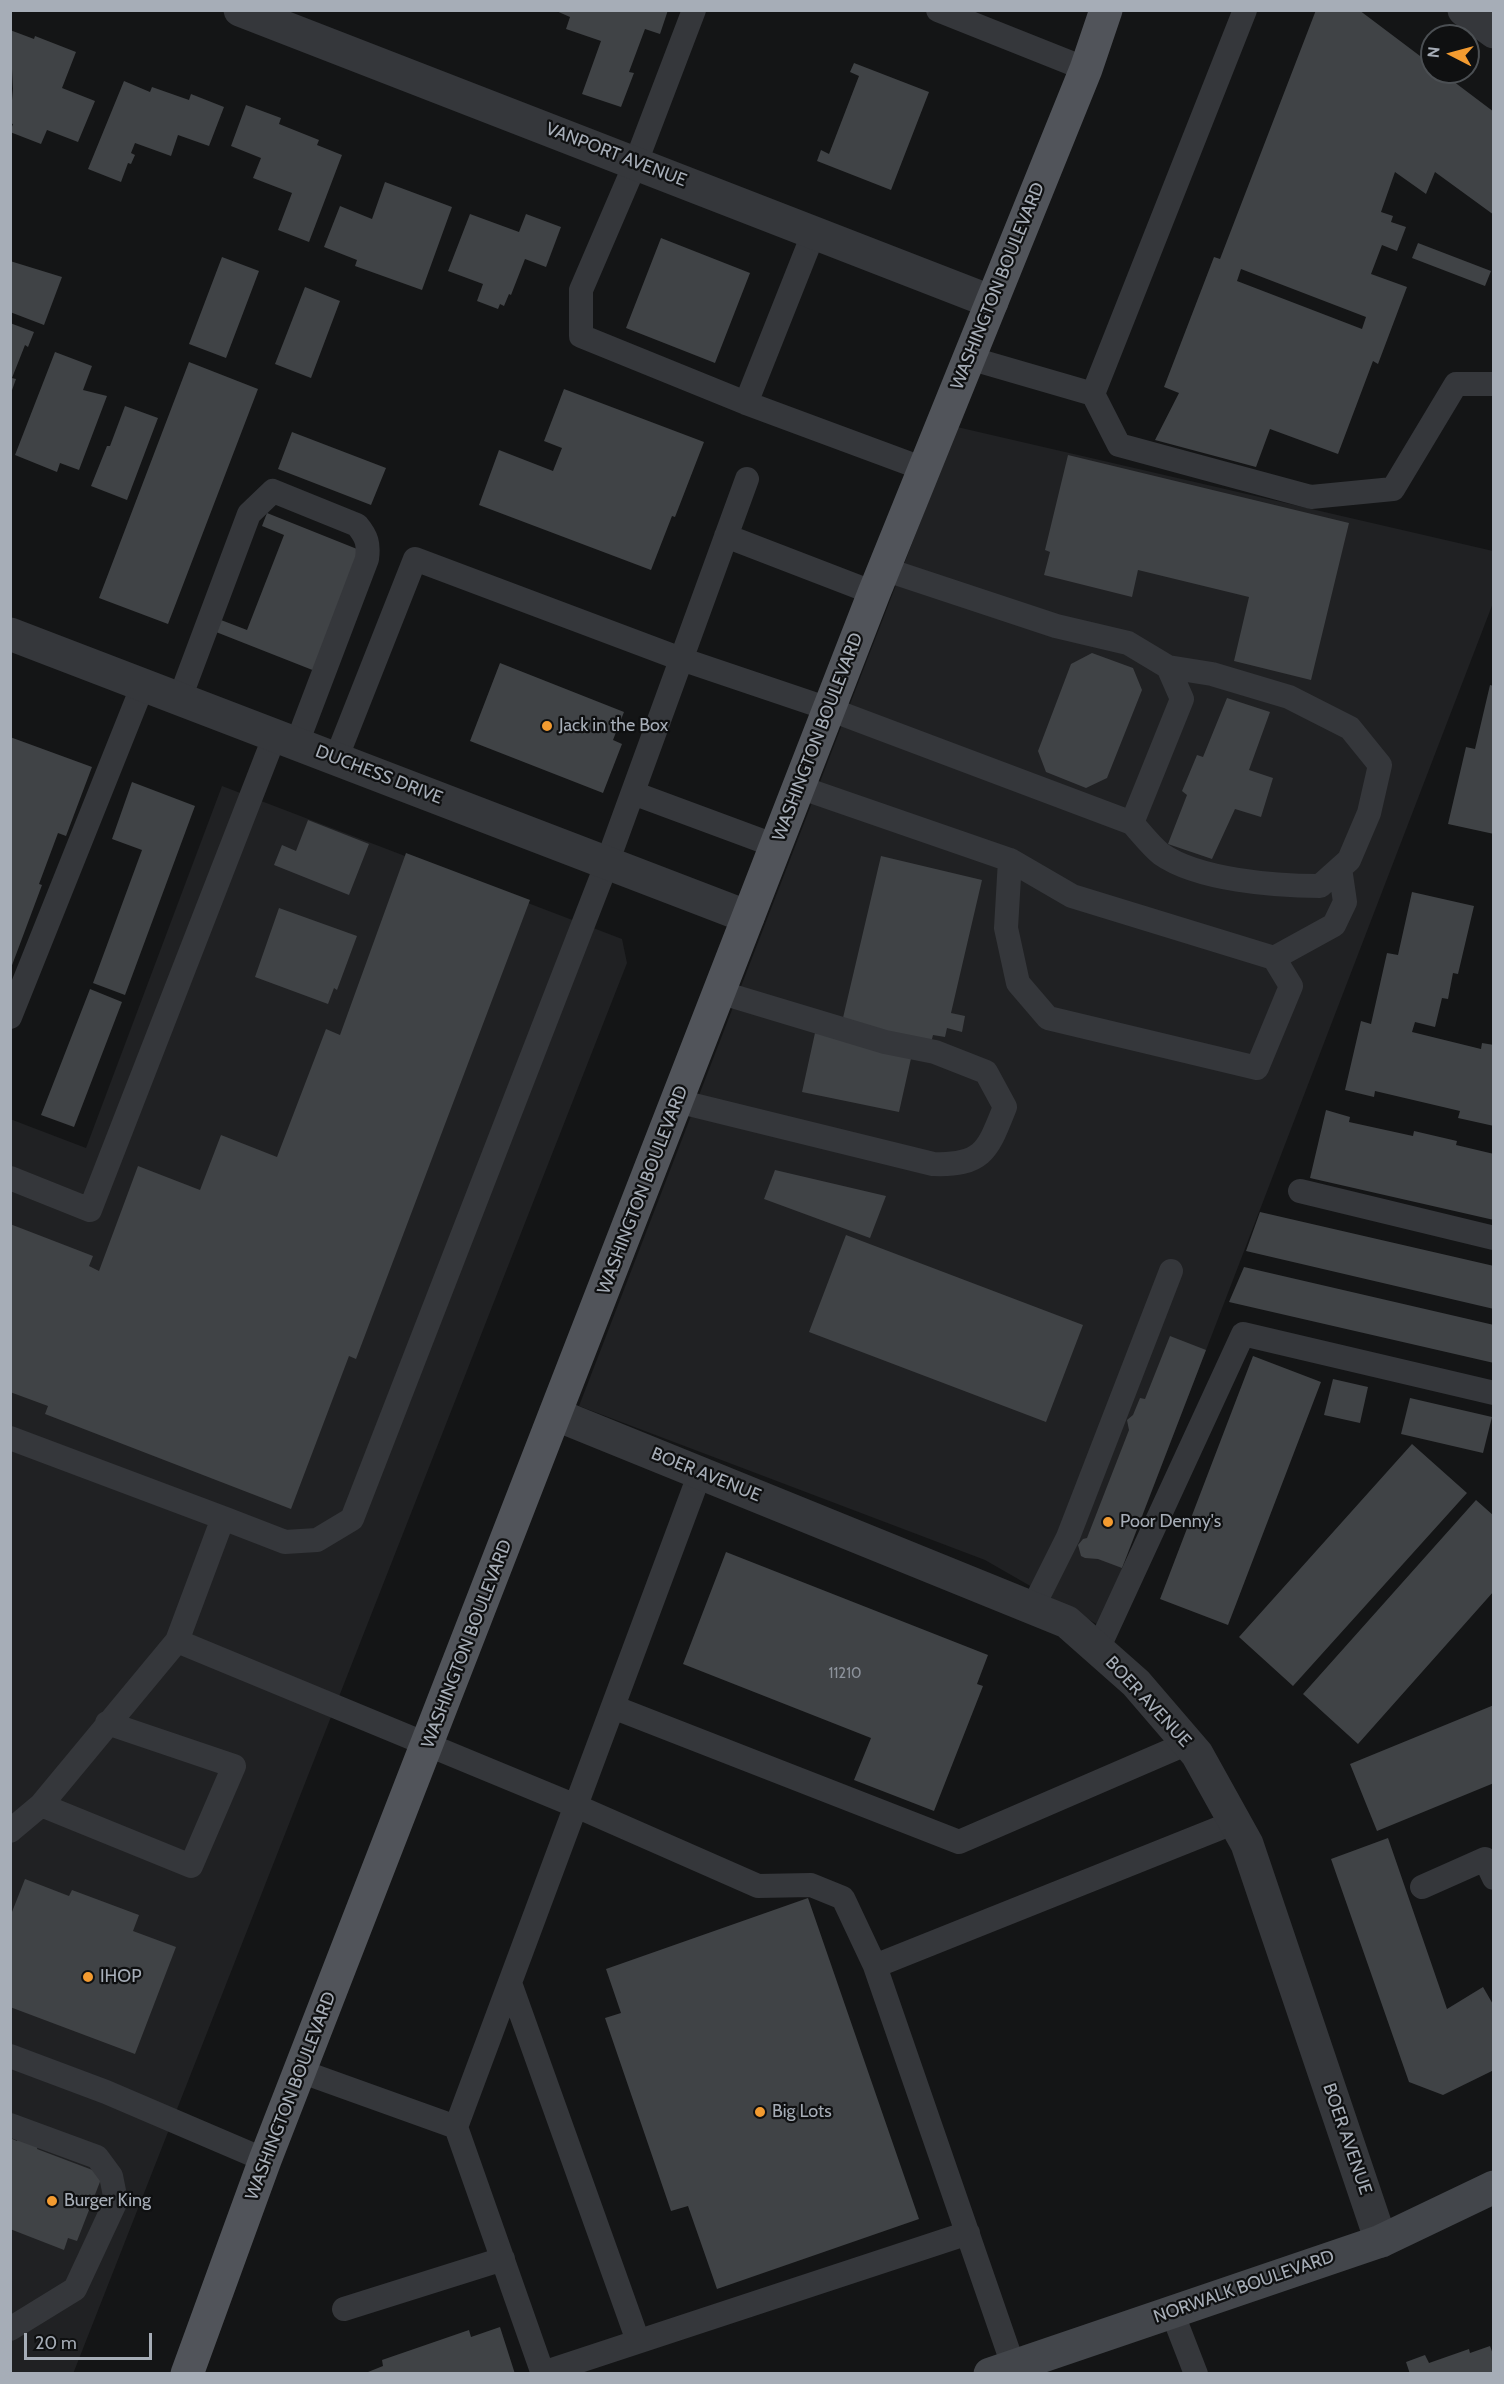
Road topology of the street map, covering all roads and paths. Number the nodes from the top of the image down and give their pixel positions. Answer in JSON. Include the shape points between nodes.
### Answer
{"nodes":[{"id":1,"x":240,"y":10,"type":"edge"},
{"id":2,"x":694,"y":10,"type":"edge"},
{"id":3,"x":938,"y":10,"type":"edge"},
{"id":4,"x":1106,"y":10,"type":"edge"},
{"id":5,"x":1245,"y":10,"type":"edge"},
{"id":6,"x":1464,"y":10,"type":"edge"},
{"id":7,"x":1494,"y":32,"type":"edge"},
{"id":8,"x":1086,"y":69,"type":"junction"},
{"id":9,"x":636,"y":162,"type":"junction"},
{"id":10,"x":814,"y":232,"type":"junction"},
{"id":11,"x":992,"y":302,"type":"junction"},
{"id":12,"x":969,"y":358,"type":"junction"},
{"id":13,"x":1494,"y":384,"type":"edge"},
{"id":14,"x":1093,"y":394,"type":"junction"},
{"id":15,"x":746,"y":403,"type":"junction"},
{"id":16,"x":924,"y":469,"type":"junction"},
{"id":17,"x":747,"y":479,"type":"dead end"},
{"id":18,"x":726,"y":536,"type":"junction"},
{"id":19,"x":879,"y":581,"type":"junction"},
{"id":20,"x":10,"y":634,"type":"edge"},
{"id":21,"x":681,"y":659,"type":"junction"},
{"id":22,"x":1168,"y":667,"type":"junction"},
{"id":23,"x":143,"y":685,"type":"junction"},
{"id":24,"x":180,"y":698,"type":"junction"},
{"id":25,"x":829,"y":709,"type":"junction"},
{"id":26,"x":286,"y":739,"type":"junction"},
{"id":27,"x":336,"y":759,"type":"junction"},
{"id":28,"x":799,"y":787,"type":"junction"},
{"id":29,"x":633,"y":793,"type":"junction"},
{"id":30,"x":1132,"y":824,"type":"junction"},
{"id":31,"x":776,"y":846,"type":"junction"},
{"id":32,"x":1010,"y":860,"type":"junction"},
{"id":33,"x":608,"y":863,"type":"junction"},
{"id":34,"x":1340,"y":868,"type":"junction"},
{"id":35,"x":748,"y":917,"type":"junction"},
{"id":36,"x":1274,"y":958,"type":"junction"},
{"id":37,"x":719,"y":992,"type":"junction"},
{"id":38,"x":10,"y":1017,"type":"edge"},
{"id":39,"x":677,"y":1101,"type":"junction"},
{"id":40,"x":10,"y":1178,"type":"edge"},
{"id":41,"x":1300,"y":1191,"type":"dead end"},
{"id":42,"x":1494,"y":1238,"type":"edge"},
{"id":43,"x":1171,"y":1271,"type":"dead end"},
{"id":44,"x":1494,"y":1393,"type":"edge"},
{"id":45,"x":557,"y":1415,"type":"junction"},
{"id":46,"x":10,"y":1438,"type":"edge"},
{"id":47,"x":700,"y":1473,"type":"junction"},
{"id":48,"x":223,"y":1518,"type":"junction"},
{"id":49,"x":1033,"y":1607,"type":"junction"},
{"id":50,"x":177,"y":1641,"type":"junction"},
{"id":51,"x":1098,"y":1649,"type":"junction"},
{"id":52,"x":613,"y":1707,"type":"junction"},
{"id":53,"x":107,"y":1724,"type":"junction"},
{"id":54,"x":1188,"y":1743,"type":"junction"},
{"id":55,"x":427,"y":1745,"type":"junction"},
{"id":56,"x":40,"y":1805,"type":"junction"},
{"id":57,"x":576,"y":1806,"type":"junction"},
{"id":58,"x":1236,"y":1822,"type":"junction"},
{"id":59,"x":10,"y":1831,"type":"edge"},
{"id":60,"x":1494,"y":1878,"type":"edge"},
{"id":61,"x":1422,"y":1887,"type":"dead end"},
{"id":62,"x":875,"y":1966,"type":"junction"},
{"id":63,"x":510,"y":1983,"type":"junction"},
{"id":64,"x":10,"y":2056,"type":"edge"},
{"id":65,"x":300,"y":2071,"type":"junction"},
{"id":66,"x":10,"y":2125,"type":"edge"},
{"id":67,"x":456,"y":2127,"type":"junction"},
{"id":68,"x":265,"y":2160,"type":"junction"},
{"id":69,"x":1494,"y":2187,"type":"edge"},
{"id":70,"x":968,"y":2233,"type":"junction"},
{"id":71,"x":1381,"y":2241,"type":"junction"},
{"id":72,"x":503,"y":2259,"type":"junction"},
{"id":73,"x":344,"y":2309,"type":"dead end"},
{"id":74,"x":1172,"y":2312,"type":"junction"},
{"id":75,"x":11,"y":2326,"type":"edge"},
{"id":76,"x":638,"y":2342,"type":"junction"},
{"id":77,"x":1002,"y":2369,"type":"edge"},
{"id":78,"x":189,"y":2372,"type":"edge"},
{"id":79,"x":543,"y":2373,"type":"edge"},
{"id":80,"x":1196,"y":2373,"type":"edge"}],
"edges":[{"from":1,"to":9,"type":"street","name":"VANPORT AVENUE"},
{"from":2,"to":9,"type":"lane"},
{"from":3,"to":8,"type":"lane"},
{"from":4,"to":8,"type":"main road","name":"WASHINGTON BOULEVARD"},
{"from":5,"to":14,"type":"lane"},
{"from":6,"to":7,"type":"street"},
{"from":8,"to":11,"type":"main road","name":"WASHINGTON BOULEVARD"},
{"from":9,"to":10,"type":"street","name":"VANPORT AVENUE"},
{"from":9,"to":15,"type":"lane","via":[[581,290],[581,336]]},
{"from":10,"to":11,"type":"street","name":"VANPORT AVENUE"},
{"from":10,"to":15,"type":"lane"},
{"from":11,"to":12,"type":"main road","name":"WASHINGTON BOULEVARD"},
{"from":12,"to":14,"type":"lane"},
{"from":12,"to":16,"type":"main road","name":"WASHINGTON BOULEVARD"},
{"from":13,"to":14,"type":"lane","via":[[1456,384],[1393,489],[1311,497],[1119,445]]},
{"from":15,"to":16,"type":"lane"},
{"from":16,"to":19,"type":"main road","name":"WASHINGTON BOULEVARD"},
{"from":17,"to":18,"type":"lane"},
{"from":18,"to":19,"type":"lane"},
{"from":18,"to":21,"type":"lane"},
{"from":19,"to":22,"type":"lane","via":[[1128,643]]},
{"from":19,"to":25,"type":"main road","name":"WASHINGTON BOULEVARD"},
{"from":20,"to":23,"type":"street","name":"DUCHESS DRIVE"},
{"from":21,"to":25,"type":"lane"},
{"from":21,"to":27,"type":"lane","via":[[416,559]]},
{"from":21,"to":29,"type":"lane"},
{"from":22,"to":30,"type":"lane","via":[[1182,699]]},
{"from":22,"to":34,"type":"lane","via":[[1212,674],[1289,697],[1350,728],[1380,765],[1369,813],[1349,860]]},
{"from":23,"to":24,"type":"street","name":"DUCHESS DRIVE"},
{"from":23,"to":38,"type":"lane"},
{"from":24,"to":26,"type":"street","name":"DUCHESS DRIVE"},
{"from":24,"to":26,"type":"lane","via":[[249,514],[273,491],[357,525],[369,545],[367,559]]},
{"from":25,"to":28,"type":"main road","name":"WASHINGTON BOULEVARD"},
{"from":25,"to":30,"type":"lane"},
{"from":26,"to":27,"type":"street","name":"DUCHESS DRIVE"},
{"from":26,"to":40,"type":"lane","via":[[90,1210]]},
{"from":27,"to":33,"type":"street","name":"DUCHESS DRIVE"},
{"from":28,"to":31,"type":"main road","name":"WASHINGTON BOULEVARD"},
{"from":28,"to":32,"type":"lane"},
{"from":29,"to":31,"type":"lane"},
{"from":29,"to":33,"type":"lane"},
{"from":30,"to":34,"type":"lane","via":[[1160,853],[1196,870],[1274,886],[1320,886]]},
{"from":31,"to":35,"type":"main road","name":"WASHINGTON BOULEVARD"},
{"from":32,"to":36,"type":"lane","via":[[1072,897]]},
{"from":32,"to":36,"type":"lane","via":[[1006,928],[1018,983],[1048,1018],[1257,1068],[1291,986]]},
{"from":33,"to":35,"type":"street","name":"DUCHESS DRIVE"},
{"from":33,"to":48,"type":"lane","via":[[352,1519],[317,1540],[285,1542]]},
{"from":34,"to":36,"type":"lane","via":[[1345,902],[1334,925]]},
{"from":35,"to":37,"type":"main road","name":"WASHINGTON BOULEVARD"},
{"from":37,"to":39,"type":"main road","name":"WASHINGTON BOULEVARD"},
{"from":37,"to":39,"type":"lane","via":[[885,1042],[935,1052],[986,1072],[1005,1107],[988,1148],[960,1165],[933,1164]]},
{"from":39,"to":45,"type":"main road","name":"WASHINGTON BOULEVARD"},
{"from":41,"to":42,"type":"lane"},
{"from":43,"to":49,"type":"lane","via":[[1068,1537]]},
{"from":44,"to":51,"type":"lane","via":[[1243,1334]]},
{"from":45,"to":47,"type":"street","name":"BOER AVENUE"},
{"from":45,"to":55,"type":"main road","name":"WASHINGTON BOULEVARD"},
{"from":46,"to":48,"type":"lane"},
{"from":47,"to":49,"type":"street","name":"BOER AVENUE"},
{"from":47,"to":52,"type":"lane"},
{"from":48,"to":50,"type":"lane"},
{"from":49,"to":51,"type":"street","name":"BOER AVENUE","via":[[1067,1622]]},
{"from":50,"to":53,"type":"lane"},
{"from":50,"to":55,"type":"lane"},
{"from":51,"to":54,"type":"street","name":"BOER AVENUE","via":[[1136,1683]]},
{"from":52,"to":54,"type":"lane","via":[[959,1842]]},
{"from":52,"to":57,"type":"lane"},
{"from":53,"to":56,"type":"lane"},
{"from":53,"to":56,"type":"lane","via":[[234,1766],[191,1866]]},
{"from":54,"to":58,"type":"street","name":"BOER AVENUE"},
{"from":55,"to":57,"type":"lane"},
{"from":55,"to":65,"type":"main road","name":"WASHINGTON BOULEVARD"},
{"from":56,"to":59,"type":"lane"},
{"from":57,"to":62,"type":"lane","via":[[758,1886],[812,1885],[843,1898]]},
{"from":57,"to":63,"type":"lane"},
{"from":58,"to":62,"type":"lane"},
{"from":58,"to":71,"type":"street","name":"BOER AVENUE","via":[[1247,1844]]},
{"from":60,"to":61,"type":"lane","via":[[1485,1859]]},
{"from":62,"to":70,"type":"lane"},
{"from":63,"to":67,"type":"lane"},
{"from":63,"to":76,"type":"lane"},
{"from":64,"to":68,"type":"lane"},
{"from":65,"to":67,"type":"lane"},
{"from":65,"to":68,"type":"main road","name":"WASHINGTON BOULEVARD"},
{"from":66,"to":75,"type":"lane","via":[[98,2157],[111,2176],[116,2201],[75,2289]]},
{"from":67,"to":72,"type":"lane"},
{"from":68,"to":78,"type":"main road","name":"WASHINGTON BOULEVARD"},
{"from":69,"to":71,"type":"main road","name":"NORWALK BOULEVARD"},
{"from":70,"to":76,"type":"lane"},
{"from":70,"to":77,"type":"lane"},
{"from":71,"to":74,"type":"main road","name":"NORWALK BOULEVARD"},
{"from":72,"to":73,"type":"lane"},
{"from":72,"to":79,"type":"lane"},
{"from":74,"to":77,"type":"main road","name":"NORWALK BOULEVARD"},
{"from":74,"to":80,"type":"lane"},
{"from":76,"to":79,"type":"lane"}]}
